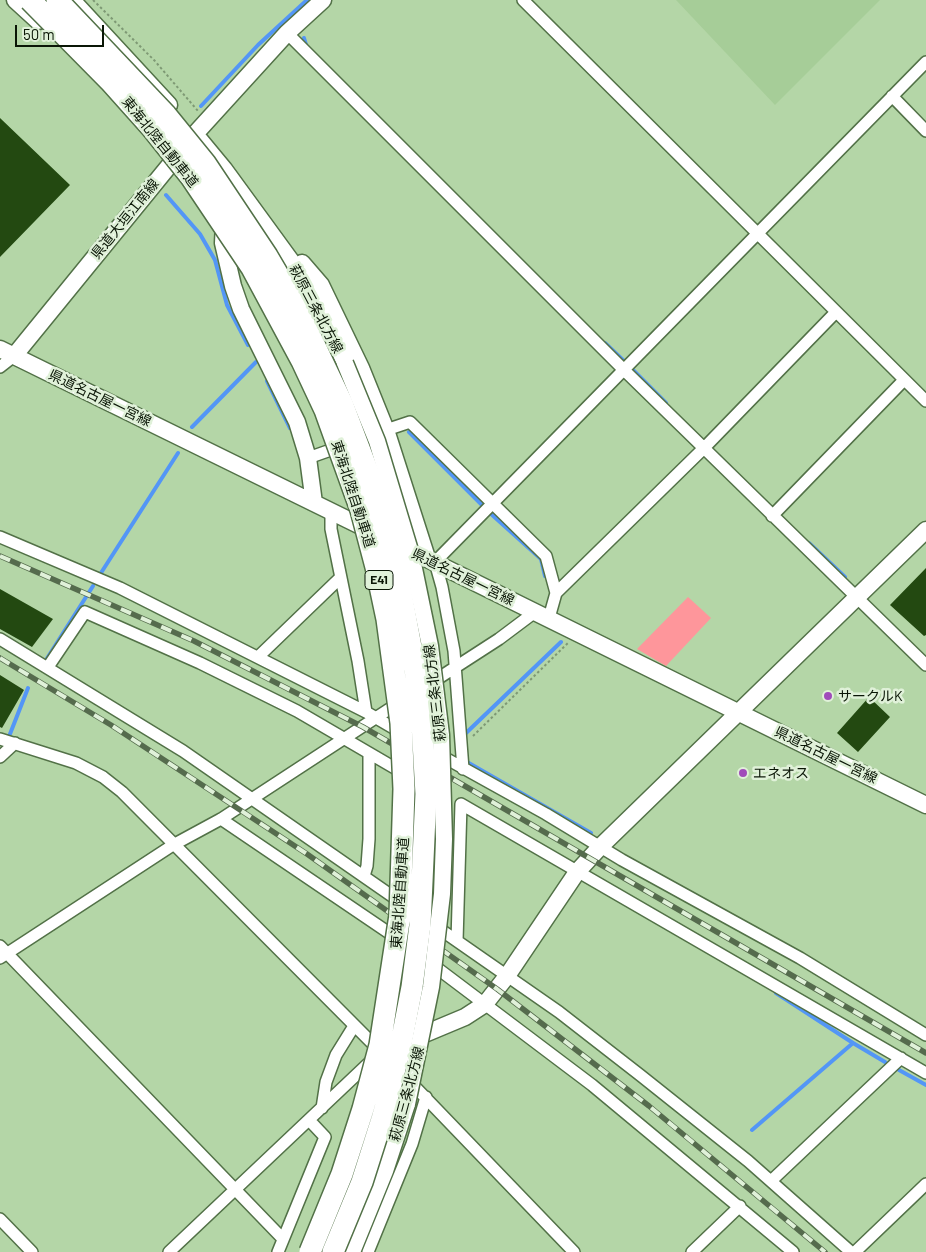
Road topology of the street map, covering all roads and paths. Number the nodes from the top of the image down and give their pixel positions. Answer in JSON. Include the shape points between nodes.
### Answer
{"nodes":[{"id":1,"x":15,"y":0,"type":"edge"},
{"id":2,"x":30,"y":0,"type":"edge"},
{"id":3,"x":57,"y":0,"type":"edge"},
{"id":4,"x":72,"y":0,"type":"edge"},
{"id":5,"x":323,"y":0,"type":"edge"},
{"id":6,"x":523,"y":0,"type":"edge"},
{"id":7,"x":287,"y":33,"type":"junction"},
{"id":8,"x":926,"y":62,"type":"edge"},
{"id":9,"x":892,"y":96,"type":"junction"},
{"id":10,"x":926,"y":131,"type":"edge"},
{"id":11,"x":190,"y":140,"type":"junction"},
{"id":12,"x":238,"y":189,"type":"junction"},
{"id":13,"x":756,"y":232,"type":"junction"},
{"id":14,"x":275,"y":237,"type":"junction"},
{"id":15,"x":836,"y":312,"type":"junction"},
{"id":16,"x":7,"y":352,"type":"edge"},
{"id":17,"x":0,"y":367,"type":"edge"},
{"id":18,"x":625,"y":371,"type":"junction"},
{"id":19,"x":904,"y":380,"type":"junction"},
{"id":20,"x":926,"y":401,"type":"edge"},
{"id":21,"x":386,"y":430,"type":"junction"},
{"id":22,"x":704,"y":448,"type":"junction"},
{"id":23,"x":308,"y":458,"type":"junction"},
{"id":24,"x":314,"y":503,"type":"junction"},
{"id":25,"x":491,"y":504,"type":"junction"},
{"id":26,"x":331,"y":511,"type":"junction"},
{"id":27,"x":772,"y":516,"type":"junction"},
{"id":28,"x":926,"y":530,"type":"edge"},
{"id":29,"x":0,"y":537,"type":"edge"},
{"id":30,"x":431,"y":560,"type":"junction"},
{"id":31,"x":340,"y":578,"type":"junction"},
{"id":32,"x":556,"y":593,"type":"junction"},
{"id":33,"x":858,"y":598,"type":"junction"},
{"id":34,"x":542,"y":615,"type":"junction"},
{"id":35,"x":578,"y":633,"type":"junction"},
{"id":36,"x":0,"y":639,"type":"edge"},
{"id":37,"x":258,"y":656,"type":"junction"},
{"id":38,"x":926,"y":665,"type":"edge"},
{"id":39,"x":48,"y":667,"type":"junction"},
{"id":40,"x":455,"y":667,"type":"junction"},
{"id":41,"x":739,"y":712,"type":"junction"},
{"id":42,"x":370,"y":714,"type":"junction"},
{"id":43,"x":344,"y":737,"type":"junction"},
{"id":44,"x":0,"y":739,"type":"edge"},
{"id":45,"x":469,"y":740,"type":"dead end"},
{"id":46,"x":15,"y":743,"type":"junction"},
{"id":47,"x":369,"y":754,"type":"junction"},
{"id":48,"x":0,"y":757,"type":"edge"},
{"id":49,"x":463,"y":769,"type":"junction"},
{"id":50,"x":252,"y":798,"type":"junction"},
{"id":51,"x":461,"y":804,"type":"junction"},
{"id":52,"x":926,"y":805,"type":"edge"},
{"id":53,"x":221,"y":819,"type":"junction"},
{"id":54,"x":173,"y":845,"type":"junction"},
{"id":55,"x":600,"y":847,"type":"junction"},
{"id":56,"x":577,"y":872,"type":"junction"},
{"id":57,"x":364,"y":876,"type":"junction"},
{"id":58,"x":457,"y":941,"type":"junction"},
{"id":59,"x":2,"y":952,"type":"edge"},
{"id":60,"x":507,"y":976,"type":"junction"},
{"id":61,"x":485,"y":1004,"type":"junction"},
{"id":62,"x":354,"y":1026,"type":"junction"},
{"id":63,"x":926,"y":1035,"type":"edge"},
{"id":64,"x":381,"y":1052,"type":"junction"},
{"id":65,"x":901,"y":1058,"type":"junction"},
{"id":66,"x":926,"y":1073,"type":"edge"},
{"id":67,"x":426,"y":1097,"type":"junction"},
{"id":68,"x":322,"y":1108,"type":"junction"},
{"id":69,"x":309,"y":1120,"type":"junction"},
{"id":70,"x":770,"y":1181,"type":"junction"},
{"id":71,"x":926,"y":1184,"type":"edge"},
{"id":72,"x":234,"y":1190,"type":"junction"},
{"id":73,"x":740,"y":1206,"type":"junction"},
{"id":74,"x":0,"y":1219,"type":"edge"},
{"id":75,"x":283,"y":1239,"type":"junction"},
{"id":76,"x":32,"y":1252,"type":"edge"},
{"id":77,"x":169,"y":1252,"type":"edge"},
{"id":78,"x":278,"y":1252,"type":"edge"},
{"id":79,"x":310,"y":1252,"type":"edge"},
{"id":80,"x":333,"y":1252,"type":"edge"},
{"id":81,"x":352,"y":1252,"type":"edge"},
{"id":82,"x":368,"y":1252,"type":"edge"},
{"id":83,"x":573,"y":1252,"type":"edge"},
{"id":84,"x":692,"y":1252,"type":"edge"},
{"id":85,"x":793,"y":1252,"type":"edge"},
{"id":86,"x":851,"y":1252,"type":"edge"},
{"id":87,"x":856,"y":1252,"type":"edge"}],
"edges":[{"from":1,"to":11,"type":"main road","name":"萩原三条北方線","via":[[138,118]]},
{"from":2,"to":79,"type":"highway","name":"東海北陸自動車道","number":"E41","bridge":true,"via":[[152,128],[191,176],[252,268],[325,410],[361,510],[376,566],[387,619],[401,723],[404,836],[400,916],[380,1045],[366,1100],[342,1174]]},
{"from":3,"to":80,"type":"highway","name":"東海北陸自動車道","number":"E41","bridge":true,"via":[[166,115],[205,163],[268,256],[294,302],[342,403],[380,504],[395,560],[422,724],[426,794],[420,925],[409,1005],[383,1116],[362,1182]]},
{"from":4,"to":11,"type":"main road","name":"萩原三条北方線","via":[[115,44]]},
{"from":5,"to":7,"type":"main road","name":"県道大垣江南線"},
{"from":6,"to":13,"type":"street"},
{"from":7,"to":11,"type":"main road","name":"県道大垣江南線"},
{"from":7,"to":18,"type":"street"},
{"from":8,"to":9,"type":"street"},
{"from":9,"to":10,"type":"street"},
{"from":9,"to":13,"type":"street"},
{"from":11,"to":12,"type":"main road","name":"萩原三条北方線","via":[[224,169]]},
{"from":11,"to":16,"type":"main road","name":"県道大垣江南線"},
{"from":12,"to":14,"type":"main road","name":"萩原三条北方線"},
{"from":12,"to":23,"type":"main road","via":[[222,231],[233,286],[298,422]]},
{"from":13,"to":15,"type":"street"},
{"from":13,"to":18,"type":"street"},
{"from":14,"to":21,"type":"main road","via":[[306,266],[320,286],[361,368]]},
{"from":14,"to":81,"type":"main road","name":"萩原三条北方線","bridge":true,"via":[[306,285],[345,363],[377,441],[411,554],[430,646],[441,735],[442,894],[428,1004],[406,1104],[385,1172]]},
{"from":15,"to":19,"type":"street"},
{"from":15,"to":22,"type":"street"},
{"from":16,"to":17,"type":"street"},
{"from":16,"to":24,"type":"main road","name":"県道名古屋一宮線"},
{"from":18,"to":22,"type":"street"},
{"from":18,"to":25,"type":"street"},
{"from":19,"to":20,"type":"street"},
{"from":19,"to":27,"type":"street"},
{"from":21,"to":23,"type":"street"},
{"from":21,"to":25,"type":"street","via":[[410,422]]},
{"from":21,"to":30,"type":"main road"},
{"from":22,"to":27,"type":"street"},
{"from":22,"to":32,"type":"street"},
{"from":23,"to":24,"type":"main road"},
{"from":24,"to":26,"type":"main road","name":"県道名古屋一宮線"},
{"from":25,"to":30,"type":"street"},
{"from":25,"to":32,"type":"street","via":[[546,556]]},
{"from":26,"to":30,"type":"main road","name":"県道名古屋一宮線"},
{"from":26,"to":31,"type":"street"},
{"from":27,"to":33,"type":"street"},
{"from":28,"to":33,"type":"main road"},
{"from":29,"to":37,"type":"street","via":[[120,588]]},
{"from":30,"to":34,"type":"main road","name":"県道名古屋一宮線"},
{"from":30,"to":40,"type":"street","via":[[450,622]]},
{"from":31,"to":37,"type":"street"},
{"from":31,"to":42,"type":"street"},
{"from":32,"to":34,"type":"street"},
{"from":33,"to":38,"type":"street"},
{"from":33,"to":41,"type":"main road"},
{"from":34,"to":35,"type":"main road","name":"県道名古屋一宮線"},
{"from":34,"to":40,"type":"street"},
{"from":35,"to":41,"type":"main road","name":"県道名古屋一宮線"},
{"from":35,"to":45,"type":"path"},
{"from":36,"to":39,"type":"street"},
{"from":37,"to":42,"type":"street"},
{"from":39,"to":43,"type":"street","via":[[85,612],[200,663]]},
{"from":39,"to":50,"type":"street"},
{"from":40,"to":42,"type":"street"},
{"from":40,"to":49,"type":"street"},
{"from":41,"to":52,"type":"main road","name":"県道名古屋一宮線"},
{"from":41,"to":55,"type":"main road"},
{"from":42,"to":43,"type":"street"},
{"from":42,"to":49,"type":"street"},
{"from":43,"to":47,"type":"street"},
{"from":43,"to":50,"type":"street"},
{"from":44,"to":46,"type":"street"},
{"from":46,"to":48,"type":"street"},
{"from":46,"to":54,"type":"street","via":[[76,763],[103,777]]},
{"from":47,"to":51,"type":"street"},
{"from":47,"to":57,"type":"street","via":[[369,839]]},
{"from":49,"to":55,"type":"street","via":[[500,783],[548,810]]},
{"from":50,"to":53,"type":"street"},
{"from":50,"to":57,"type":"street"},
{"from":51,"to":56,"type":"street"},
{"from":51,"to":58,"type":"street"},
{"from":53,"to":54,"type":"street"},
{"from":53,"to":61,"type":"street","via":[[374,922]]},
{"from":54,"to":59,"type":"street"},
{"from":54,"to":62,"type":"street"},
{"from":55,"to":56,"type":"main road"},
{"from":55,"to":63,"type":"street","via":[[800,958]]},
{"from":56,"to":60,"type":"main road"},
{"from":56,"to":65,"type":"street"},
{"from":57,"to":58,"type":"street"},
{"from":58,"to":60,"type":"street"},
{"from":59,"to":72,"type":"street"},
{"from":60,"to":61,"type":"main road"},
{"from":60,"to":70,"type":"street","via":[[559,1012]]},
{"from":61,"to":64,"type":"main road","via":[[465,1017]]},
{"from":61,"to":73,"type":"street","via":[[592,1085]]},
{"from":62,"to":64,"type":"street"},
{"from":62,"to":68,"type":"street","via":[[336,1055],[326,1082]]},
{"from":64,"to":67,"type":"street"},
{"from":64,"to":68,"type":"street"},
{"from":65,"to":66,"type":"street"},
{"from":65,"to":70,"type":"street"},
{"from":67,"to":82,"type":"street","via":[[406,1161]]},
{"from":67,"to":83,"type":"street"},
{"from":68,"to":69,"type":"street"},
{"from":69,"to":72,"type":"street"},
{"from":69,"to":75,"type":"street","via":[[325,1137]]},
{"from":70,"to":86,"type":"street"},
{"from":71,"to":87,"type":"street"},
{"from":72,"to":75,"type":"street"},
{"from":72,"to":77,"type":"street"},
{"from":73,"to":84,"type":"street"},
{"from":73,"to":85,"type":"street"},
{"from":74,"to":76,"type":"street"},
{"from":75,"to":78,"type":"street"}]}
